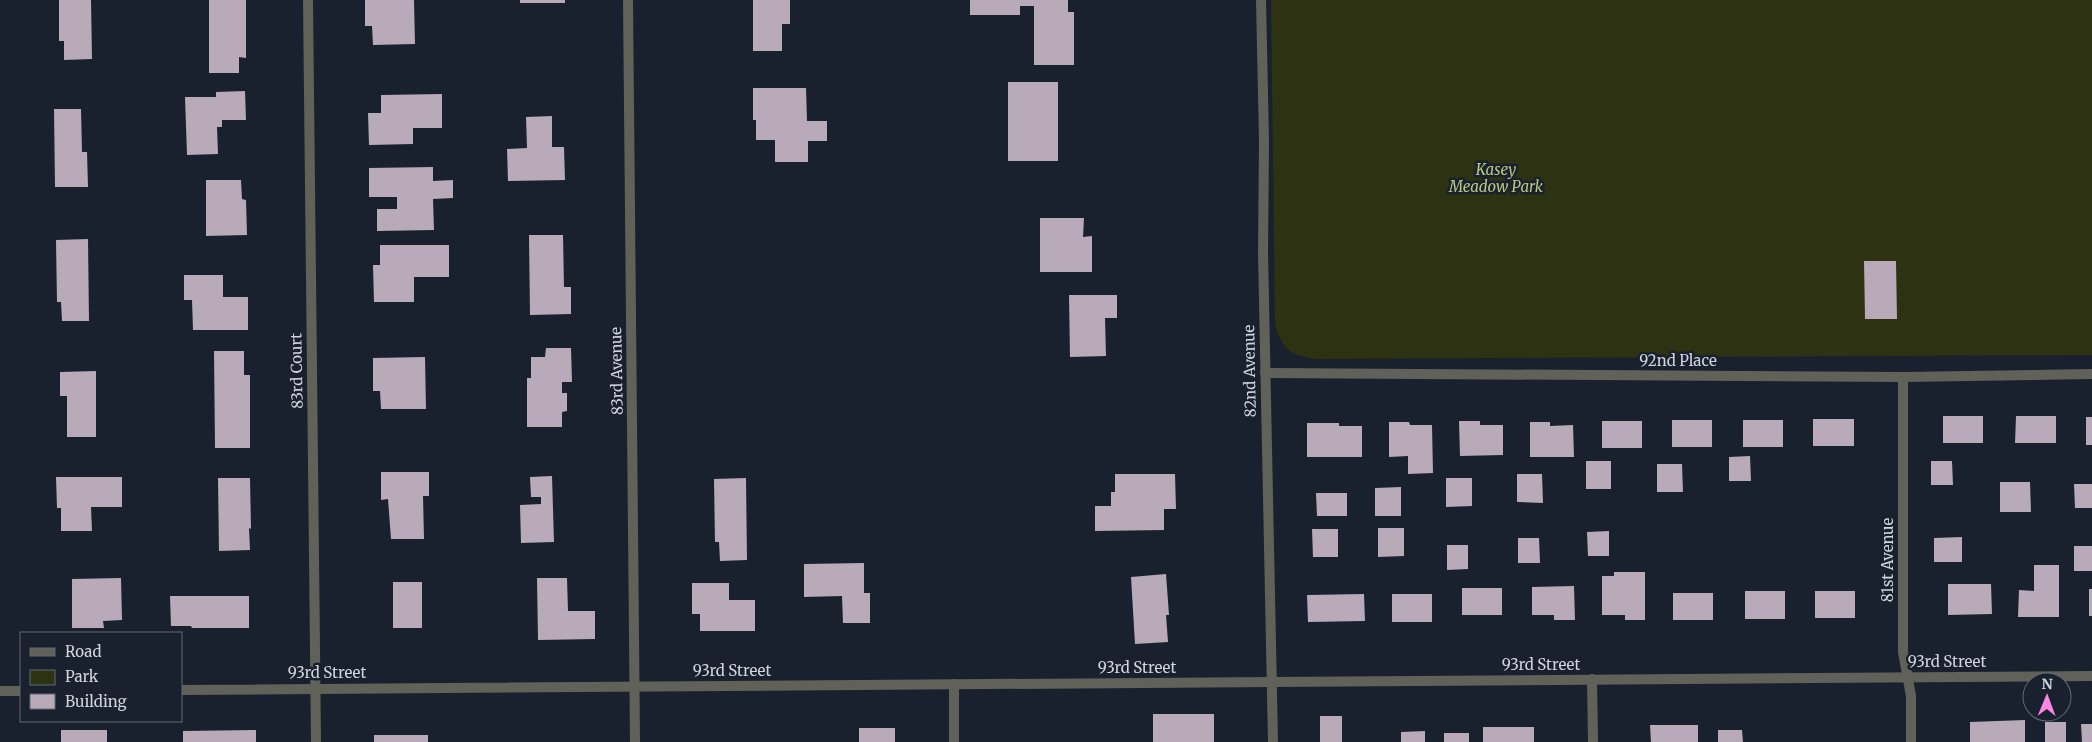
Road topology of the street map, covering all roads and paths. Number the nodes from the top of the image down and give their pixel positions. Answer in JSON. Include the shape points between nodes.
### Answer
{"nodes":[{"id":1,"x":308,"y":0,"type":"edge"},
{"id":2,"x":628,"y":0,"type":"edge"},
{"id":3,"x":1261,"y":0,"type":"edge"},
{"id":4,"x":1265,"y":373,"type":"junction"},
{"id":5,"x":2092,"y":374,"type":"edge"},
{"id":6,"x":1903,"y":377,"type":"junction"},
{"id":7,"x":2092,"y":676,"type":"edge"},
{"id":8,"x":1908,"y":677,"type":"junction"},
{"id":9,"x":1592,"y":680,"type":"junction"},
{"id":10,"x":1272,"y":682,"type":"junction"},
{"id":11,"x":954,"y":684,"type":"junction"},
{"id":12,"x":635,"y":686,"type":"junction"},
{"id":13,"x":316,"y":688,"type":"junction"},
{"id":14,"x":182,"y":690,"type":"edge"},
{"id":15,"x":0,"y":691,"type":"edge"},
{"id":16,"x":20,"y":691,"type":"edge"},
{"id":17,"x":316,"y":742,"type":"edge"},
{"id":18,"x":635,"y":742,"type":"edge"},
{"id":19,"x":954,"y":742,"type":"edge"},
{"id":20,"x":1273,"y":742,"type":"edge"},
{"id":21,"x":1593,"y":742,"type":"edge"},
{"id":22,"x":1911,"y":742,"type":"edge"}],
"edges":[{"from":1,"to":13,"type":"street","name":"83rd Court"},
{"from":2,"to":12,"type":"street","name":"83rd Avenue"},
{"from":3,"to":4,"type":"street","name":"82nd Avenue"},
{"from":4,"to":6,"type":"street","name":"92nd Place"},
{"from":4,"to":10,"type":"street","name":"82nd Avenue"},
{"from":5,"to":6,"type":"street","name":"92nd Place"},
{"from":6,"to":8,"type":"street","name":"81st Avenue","via":[[1903,652]]},
{"from":7,"to":8,"type":"street","name":"93rd Street"},
{"from":8,"to":9,"type":"street","name":"93rd Street"},
{"from":8,"to":22,"type":"street","name":"81st Avenue"},
{"from":9,"to":10,"type":"street","name":"93rd Street"},
{"from":9,"to":21,"type":"street"},
{"from":10,"to":11,"type":"street","name":"93rd Street"},
{"from":10,"to":20,"type":"street","name":"82nd Avenue"},
{"from":11,"to":12,"type":"street","name":"93rd Street"},
{"from":11,"to":19,"type":"street"},
{"from":12,"to":13,"type":"street","name":"93rd Street"},
{"from":12,"to":18,"type":"street","name":"83rd Avenue"},
{"from":13,"to":14,"type":"street","name":"93rd Street"},
{"from":13,"to":17,"type":"street","name":"83rd Court"},
{"from":15,"to":16,"type":"street"}]}
